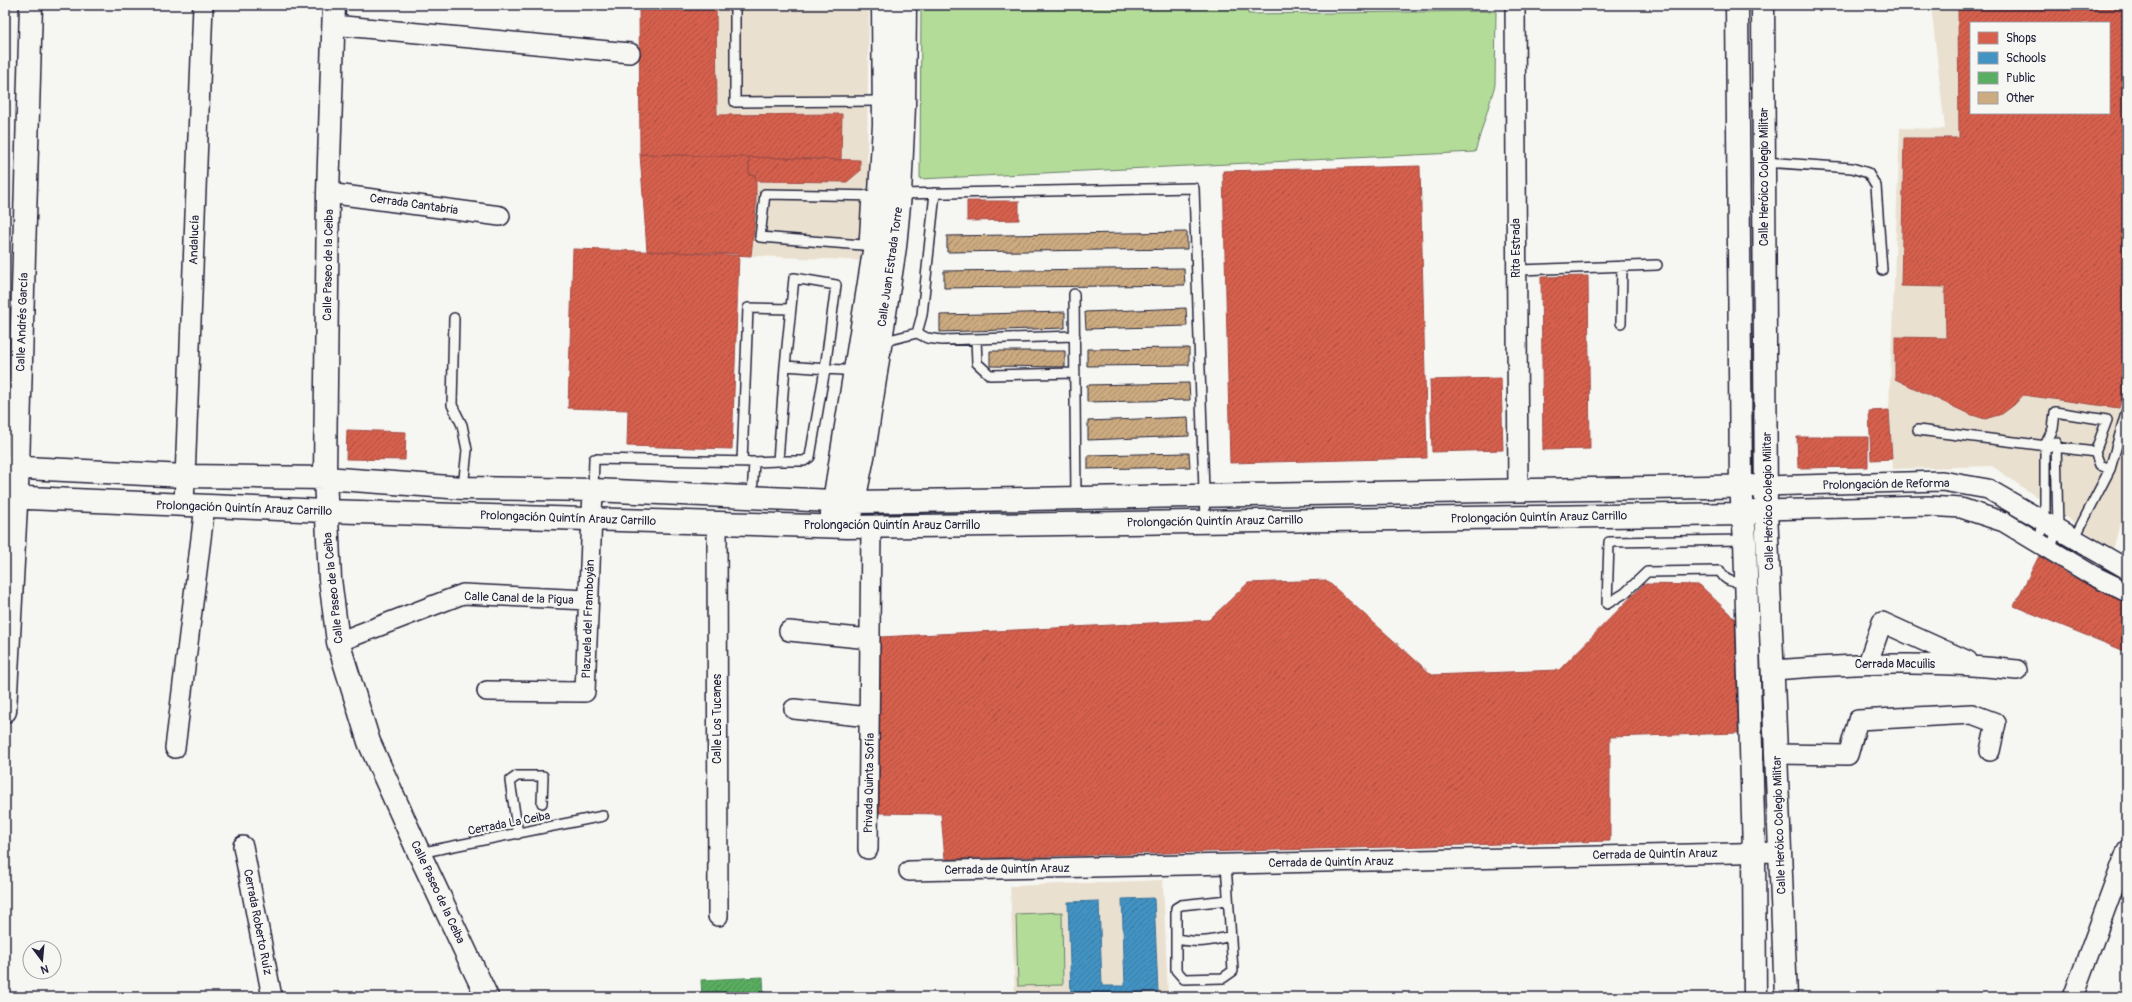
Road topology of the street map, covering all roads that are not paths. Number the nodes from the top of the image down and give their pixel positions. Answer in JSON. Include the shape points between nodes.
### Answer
{"nodes":[{"id":1,"x":31,"y":5,"type":"edge"},
{"id":2,"x":203,"y":5,"type":"edge"},
{"id":3,"x":735,"y":5,"type":"edge"},
{"id":4,"x":883,"y":5,"type":"edge"},
{"id":5,"x":905,"y":5,"type":"edge"},
{"id":6,"x":1515,"y":5,"type":"edge"},
{"id":7,"x":1737,"y":5,"type":"edge"},
{"id":8,"x":1763,"y":5,"type":"edge"},
{"id":9,"x":334,"y":15,"type":"edge"},
{"id":10,"x":630,"y":54,"type":"dead end"},
{"id":11,"x":894,"y":100,"type":"junction"},
{"id":12,"x":1764,"y":162,"type":"junction"},
{"id":13,"x":328,"y":193,"type":"junction"},
{"id":14,"x":935,"y":193,"type":"junction"},
{"id":15,"x":882,"y":195,"type":"junction"},
{"id":16,"x":500,"y":216,"type":"dead end"},
{"id":17,"x":870,"y":246,"type":"junction"},
{"id":18,"x":1657,"y":264,"type":"dead end"},
{"id":19,"x":1622,"y":266,"type":"junction"},
{"id":20,"x":1516,"y":270,"type":"junction"},
{"id":21,"x":1882,"y":270,"type":"dead end"},
{"id":22,"x":1074,"y":294,"type":"dead end"},
{"id":23,"x":792,"y":309,"type":"junction"},
{"id":24,"x":454,"y":318,"type":"dead end"},
{"id":25,"x":1621,"y":323,"type":"dead end"},
{"id":26,"x":918,"y":333,"type":"junction"},
{"id":27,"x":1075,"y":336,"type":"junction"},
{"id":28,"x":976,"y":339,"type":"junction"},
{"id":29,"x":880,"y":343,"type":"junction"},
{"id":30,"x":785,"y":366,"type":"junction"},
{"id":31,"x":825,"y":369,"type":"junction"},
{"id":32,"x":866,"y":372,"type":"junction"},
{"id":33,"x":1075,"y":373,"type":"junction"},
{"id":34,"x":2127,"y":410,"type":"edge"},
{"id":35,"x":2053,"y":429,"type":"junction"},
{"id":36,"x":1918,"y":430,"type":"dead end"},
{"id":37,"x":2045,"y":445,"type":"junction"},
{"id":38,"x":2057,"y":446,"type":"junction"},
{"id":39,"x":2095,"y":452,"type":"junction"},
{"id":40,"x":778,"y":461,"type":"junction"},
{"id":41,"x":742,"y":462,"type":"junction"},
{"id":42,"x":754,"y":462,"type":"junction"},
{"id":43,"x":12,"y":467,"type":"edge"},
{"id":44,"x":2110,"y":469,"type":"junction"},
{"id":45,"x":186,"y":476,"type":"junction"},
{"id":46,"x":325,"y":478,"type":"junction"},
{"id":47,"x":1766,"y":486,"type":"junction"},
{"id":48,"x":1742,"y":487,"type":"junction"},
{"id":49,"x":463,"y":488,"type":"junction"},
{"id":50,"x":593,"y":490,"type":"junction"},
{"id":51,"x":1518,"y":490,"type":"junction"},
{"id":52,"x":1465,"y":491,"type":"junction"},
{"id":53,"x":1204,"y":495,"type":"junction"},
{"id":54,"x":752,"y":497,"type":"junction"},
{"id":55,"x":1076,"y":497,"type":"junction"},
{"id":56,"x":11,"y":498,"type":"edge"},
{"id":57,"x":1016,"y":498,"type":"junction"},
{"id":58,"x":833,"y":500,"type":"junction"},
{"id":59,"x":855,"y":502,"type":"junction"},
{"id":60,"x":194,"y":506,"type":"junction"},
{"id":61,"x":1766,"y":510,"type":"junction"},
{"id":62,"x":325,"y":511,"type":"junction"},
{"id":63,"x":1744,"y":514,"type":"junction"},
{"id":64,"x":1465,"y":518,"type":"junction"},
{"id":65,"x":591,"y":519,"type":"junction"},
{"id":66,"x":1205,"y":522,"type":"junction"},
{"id":67,"x":717,"y":523,"type":"junction"},
{"id":68,"x":1017,"y":524,"type":"junction"},
{"id":69,"x":2052,"y":525,"type":"junction"},
{"id":70,"x":871,"y":526,"type":"junction"},
{"id":71,"x":840,"y":527,"type":"junction"},
{"id":72,"x":2074,"y":539,"type":"junction"},
{"id":73,"x":1745,"y":540,"type":"junction"},
{"id":74,"x":2043,"y":546,"type":"junction"},
{"id":75,"x":2127,"y":569,"type":"edge"},
{"id":76,"x":1746,"y":582,"type":"junction"},
{"id":77,"x":2127,"y":592,"type":"edge"},
{"id":78,"x":588,"y":600,"type":"junction"},
{"id":79,"x":789,"y":631,"type":"dead end"},
{"id":80,"x":870,"y":639,"type":"junction"},
{"id":81,"x":338,"y":642,"type":"junction"},
{"id":82,"x":1868,"y":663,"type":"junction"},
{"id":83,"x":1975,"y":664,"type":"junction"},
{"id":84,"x":1773,"y":670,"type":"junction"},
{"id":85,"x":2017,"y":670,"type":"dead end"},
{"id":86,"x":487,"y":691,"type":"dead end"},
{"id":87,"x":794,"y":709,"type":"dead end"},
{"id":88,"x":5,"y":710,"type":"edge"},
{"id":89,"x":869,"y":717,"type":"junction"},
{"id":90,"x":175,"y":748,"type":"dead end"},
{"id":91,"x":1990,"y":751,"type":"dead end"},
{"id":92,"x":1776,"y":754,"type":"junction"},
{"id":93,"x":542,"y":803,"type":"dead end"},
{"id":94,"x":603,"y":816,"type":"dead end"},
{"id":95,"x":518,"y":834,"type":"junction"},
{"id":96,"x":243,"y":846,"type":"dead end"},
{"id":97,"x":868,"y":849,"type":"dead end"},
{"id":98,"x":2127,"y":850,"type":"edge"},
{"id":99,"x":1754,"y":852,"type":"junction"},
{"id":100,"x":1780,"y":852,"type":"junction"},
{"id":101,"x":419,"y":853,"type":"junction"},
{"id":102,"x":1226,"y":864,"type":"junction"},
{"id":103,"x":909,"y":871,"type":"dead end"},
{"id":104,"x":1228,"y":900,"type":"junction"},
{"id":105,"x":718,"y":916,"type":"dead end"},
{"id":106,"x":1230,"y":936,"type":"junction"},
{"id":107,"x":1176,"y":939,"type":"junction"},
{"id":108,"x":272,"y":997,"type":"edge"},
{"id":109,"x":487,"y":997,"type":"edge"},
{"id":110,"x":1755,"y":997,"type":"edge"},
{"id":111,"x":1786,"y":997,"type":"edge"},
{"id":112,"x":2073,"y":997,"type":"edge"}],
"edges":[{"from":1,"to":43,"type":"street","name":"Calle Andrés García"},
{"from":2,"to":45,"type":"street","name":"Andalucía"},
{"from":3,"to":11,"type":"lane","via":[[736,102]]},
{"from":4,"to":11,"type":"street","name":"Calle Juan Estrada Torre"},
{"from":5,"to":11,"type":"street","name":"Calle Juan Estrada Torre"},
{"from":6,"to":20,"type":"street","name":"Rita Estrada"},
{"from":7,"to":48,"type":"street","name":"Calle Heróico Colegio Militar"},
{"from":8,"to":12,"type":"street","name":"Calle Heróico Colegio Militar"},
{"from":9,"to":10,"type":"street"},
{"from":9,"to":13,"type":"street","name":"Calle Paseo de la Ceiba"},
{"from":11,"to":15,"type":"street","name":"Calle Juan Estrada Torre"},
{"from":12,"to":21,"type":"lane","via":[[1852,168],[1868,173],[1876,186]]},
{"from":12,"to":47,"type":"street","name":"Calle Heróico Colegio Militar"},
{"from":13,"to":16,"type":"street","name":"Cerrada Cantabria"},
{"from":13,"to":46,"type":"street","name":"Calle Paseo de la Ceiba"},
{"from":14,"to":15,"type":"lane"},
{"from":14,"to":26,"type":"lane"},
{"from":14,"to":53,"type":"lane","via":[[1194,188]]},
{"from":15,"to":17,"type":"street","name":"Calle Juan Estrada Torre"},
{"from":15,"to":17,"type":"lane","via":[[765,194],[760,237]]},
{"from":15,"to":29,"type":"street","name":"Calle Juan Estrada Torre","via":[[895,247]]},
{"from":17,"to":32,"type":"street","name":"Calle Juan Estrada Torre"},
{"from":18,"to":19,"type":"lane"},
{"from":19,"to":20,"type":"lane"},
{"from":19,"to":25,"type":"lane"},
{"from":20,"to":51,"type":"street","name":"Rita Estrada"},
{"from":22,"to":27,"type":"lane"},
{"from":23,"to":30,"type":"lane"},
{"from":23,"to":31,"type":"lane","via":[[794,278],[836,285]]},
{"from":23,"to":41,"type":"lane","via":[[748,308]]},
{"from":24,"to":49,"type":"lane","via":[[452,405],[462,425],[467,450]]},
{"from":26,"to":28,"type":"lane","via":[[927,338],[942,340]]},
{"from":26,"to":29,"type":"lane"},
{"from":27,"to":28,"type":"lane"},
{"from":27,"to":33,"type":"lane"},
{"from":28,"to":33,"type":"lane","via":[[977,363],[990,376]]},
{"from":29,"to":32,"type":"street","name":"Calle Juan Estrada Torre"},
{"from":30,"to":31,"type":"lane"},
{"from":30,"to":40,"type":"lane"},
{"from":31,"to":32,"type":"lane"},
{"from":31,"to":40,"type":"lane","via":[[810,457],[804,461]]},
{"from":32,"to":58,"type":"street","name":"Calle Juan Estrada Torre"},
{"from":32,"to":59,"type":"street","name":"Calle Juan Estrada Torre"},
{"from":33,"to":55,"type":"lane"},
{"from":34,"to":44,"type":"lane"},
{"from":35,"to":37,"type":"lane"},
{"from":35,"to":38,"type":"lane"},
{"from":35,"to":39,"type":"lane","via":[[2055,412],[2107,420]]},
{"from":36,"to":37,"type":"lane"},
{"from":37,"to":38,"type":"lane"},
{"from":37,"to":69,"type":"lane"},
{"from":38,"to":39,"type":"lane"},
{"from":38,"to":69,"type":"lane"},
{"from":39,"to":44,"type":"lane","via":[[2100,465]]},
{"from":40,"to":42,"type":"lane"},
{"from":41,"to":42,"type":"lane"},
{"from":41,"to":50,"type":"lane","via":[[594,458]]},
{"from":42,"to":54,"type":"lane"},
{"from":43,"to":45,"type":"street","name":"Prolongación Quintín Arauz Carrillo"},
{"from":43,"to":56,"type":"street","name":"Calle Andrés García"},
{"from":44,"to":72,"type":"lane"},
{"from":45,"to":46,"type":"street","name":"Prolongación Quintín Arauz Carrillo"},
{"from":45,"to":60,"type":"street","name":"Andalucía"},
{"from":46,"to":49,"type":"street","name":"Prolongación Quintín Arauz Carrillo"},
{"from":46,"to":62,"type":"street","name":"Calle Paseo de la Ceiba"},
{"from":47,"to":48,"type":"street","name":"Prolongación Quintín Arauz Carrillo"},
{"from":47,"to":61,"type":"street","name":"Calle Heróico Colegio Militar"},
{"from":47,"to":69,"type":"street","name":"Prolongación de Reforma","via":[[1942,481],[1988,489]]},
{"from":48,"to":51,"type":"street","name":"Prolongación Quintín Arauz Carrillo"},
{"from":48,"to":63,"type":"street","name":"Calle Heróico Colegio Militar"},
{"from":49,"to":50,"type":"street","name":"Prolongación Quintín Arauz Carrillo"},
{"from":50,"to":54,"type":"street","name":"Prolongación Quintín Arauz Carrillo"},
{"from":50,"to":65,"type":"street","name":"Plazuela del Framboyán"},
{"from":51,"to":52,"type":"street","name":"Prolongación Quintín Arauz Carrillo"},
{"from":52,"to":53,"type":"street","name":"Prolongación Quintín Arauz Carrillo"},
{"from":52,"to":64,"type":"street"},
{"from":53,"to":55,"type":"street","name":"Prolongación Quintín Arauz Carrillo"},
{"from":53,"to":66,"type":"lane"},
{"from":54,"to":58,"type":"street","name":"Prolongación Quintín Arauz Carrillo"},
{"from":55,"to":57,"type":"street","name":"Prolongación Quintín Arauz Carrillo"},
{"from":56,"to":60,"type":"street","name":"Prolongación Quintín Arauz Carrillo"},
{"from":56,"to":88,"type":"street","name":"Calle Andrés García"},
{"from":57,"to":59,"type":"street","name":"Prolongación Quintín Arauz Carrillo"},
{"from":57,"to":68,"type":"street"},
{"from":58,"to":59,"type":"street","name":"Prolongación Quintín Arauz Carrillo"},
{"from":58,"to":71,"type":"street","name":"Calle Juan Estrada Torre"},
{"from":59,"to":71,"type":"street","name":"Calle Juan Estrada Torre"},
{"from":60,"to":62,"type":"street","name":"Prolongación Quintín Arauz Carrillo"},
{"from":60,"to":90,"type":"street","name":"Andalucía"},
{"from":61,"to":63,"type":"street","name":"Prolongación Quintín Arauz Carrillo"},
{"from":61,"to":74,"type":"street","name":"Prolongación de Reforma","via":[[1928,506],[1961,508],[2004,522]]},
{"from":61,"to":84,"type":"street","name":"Calle Heróico Colegio Militar"},
{"from":62,"to":65,"type":"street","name":"Prolongación Quintín Arauz Carrillo"},
{"from":62,"to":81,"type":"street","name":"Calle Paseo de la Ceiba"},
{"from":63,"to":64,"type":"street","name":"Prolongación Quintín Arauz Carrillo"},
{"from":63,"to":73,"type":"street","name":"Calle Heróico Colegio Militar"},
{"from":64,"to":66,"type":"street","name":"Prolongación Quintín Arauz Carrillo"},
{"from":65,"to":67,"type":"street","name":"Prolongación Quintín Arauz Carrillo"},
{"from":65,"to":78,"type":"street","name":"Plazuela del Framboyán"},
{"from":66,"to":68,"type":"street","name":"Prolongación Quintín Arauz Carrillo"},
{"from":67,"to":71,"type":"street","name":"Prolongación Quintín Arauz Carrillo"},
{"from":67,"to":105,"type":"street","name":"Calle Los Tucanes"},
{"from":68,"to":70,"type":"street","name":"Prolongación Quintín Arauz Carrillo"},
{"from":69,"to":72,"type":"street","name":"Prolongación de Reforma"},
{"from":69,"to":74,"type":"lane"},
{"from":69,"to":74,"type":"lane"},
{"from":70,"to":71,"type":"street","name":"Prolongación Quintín Arauz Carrillo"},
{"from":70,"to":80,"type":"street","name":"Privada Quinta Sofía"},
{"from":72,"to":75,"type":"street","name":"Prolongación de Reforma"},
{"from":73,"to":76,"type":"street","name":"Calle Heróico Colegio Militar"},
{"from":73,"to":76,"type":"lane","via":[[1609,542],[1607,604],[1625,593],[1647,572],[1720,571],[1724,578],[1730,581]]},
{"from":74,"to":77,"type":"street","name":"Prolongación de Reforma"},
{"from":76,"to":99,"type":"street","name":"Calle Heróico Colegio Militar"},
{"from":78,"to":81,"type":"street","name":"Calle Canal de la Pigua","via":[[463,594]]},
{"from":78,"to":86,"type":"street","name":"Plazuela del Framboyán","via":[[585,692]]},
{"from":79,"to":80,"type":"street"},
{"from":80,"to":89,"type":"street","name":"Privada Quinta Sofía"},
{"from":81,"to":101,"type":"street","name":"Calle Paseo de la Ceiba","via":[[369,742]]},
{"from":82,"to":83,"type":"street","name":"Cerrada Macuilis"},
{"from":82,"to":83,"type":"street","via":[[1882,622]]},
{"from":82,"to":84,"type":"street","name":"Cerrada Macuilis"},
{"from":83,"to":85,"type":"street","name":"Cerrada Macuilis"},
{"from":84,"to":92,"type":"street","name":"Calle Heróico Colegio Militar"},
{"from":87,"to":89,"type":"street","name":"Privada Quinta Sofía"},
{"from":89,"to":97,"type":"street","name":"Privada Quinta Sofía"},
{"from":91,"to":92,"type":"street","via":[[1996,723],[1972,714],[1858,720],[1848,755]]},
{"from":92,"to":100,"type":"street","name":"Calle Heróico Colegio Militar"},
{"from":93,"to":95,"type":"lane","via":[[543,776],[517,776],[510,781]]},
{"from":94,"to":95,"type":"lane","name":"Cerrada La Ceiba"},
{"from":95,"to":101,"type":"lane","name":"Cerrada La Ceiba"},
{"from":96,"to":108,"type":"street","name":"Cerrada Roberto Ruíz"},
{"from":98,"to":112,"type":"street"},
{"from":99,"to":100,"type":"street","name":"Cerrada de Quintín Arauz"},
{"from":99,"to":102,"type":"street","name":"Cerrada de Quintín Arauz"},
{"from":99,"to":110,"type":"street","name":"Calle Heróico Colegio Militar"},
{"from":100,"to":111,"type":"street","name":"Calle Heróico Colegio Militar"},
{"from":101,"to":109,"type":"street","name":"Calle Paseo de la Ceiba"},
{"from":102,"to":103,"type":"street","name":"Cerrada de Quintín Arauz"},
{"from":102,"to":104,"type":"lane"},
{"from":104,"to":106,"type":"lane"},
{"from":104,"to":107,"type":"lane","via":[[1181,905],[1176,908]]},
{"from":106,"to":107,"type":"lane","via":[[1208,942]]},
{"from":106,"to":107,"type":"lane","via":[[1233,971],[1223,978],[1184,979],[1176,970]]}]}
